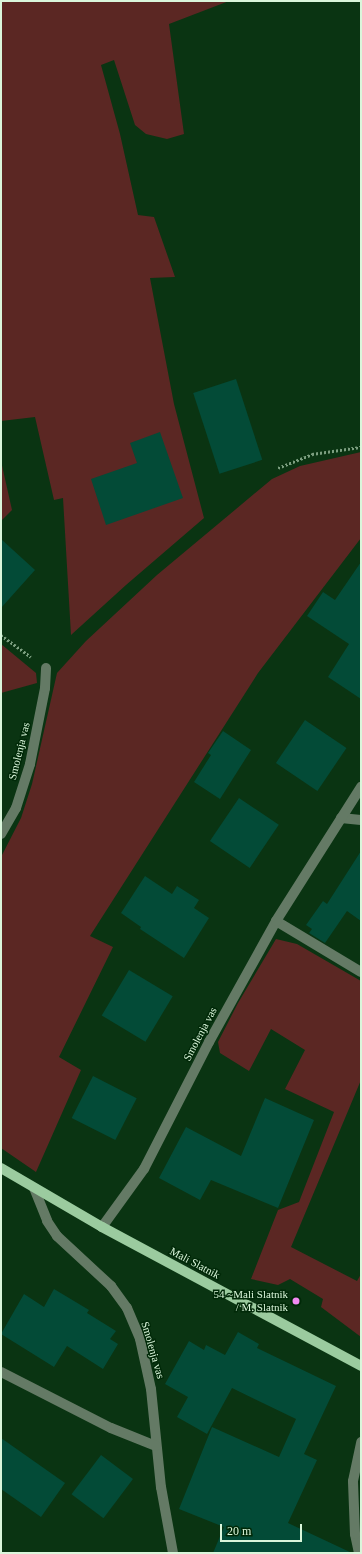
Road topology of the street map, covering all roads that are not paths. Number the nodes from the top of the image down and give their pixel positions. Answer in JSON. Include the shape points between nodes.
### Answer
{"nodes":[{"id":1,"x":46,"y":668,"type":"road end"},
{"id":2,"x":361,"y":787,"type":"edge"},
{"id":3,"x":341,"y":818,"type":"junction"},
{"id":4,"x":361,"y":820,"type":"edge"},
{"id":5,"x":1,"y":834,"type":"edge"},
{"id":6,"x":276,"y":921,"type":"junction"},
{"id":7,"x":361,"y":972,"type":"edge"},
{"id":8,"x":1,"y":1168,"type":"edge"},
{"id":9,"x":34,"y":1188,"type":"junction"},
{"id":10,"x":102,"y":1227,"type":"junction"},
{"id":11,"x":361,"y":1366,"type":"edge"},
{"id":12,"x":1,"y":1372,"type":"edge"},
{"id":13,"x":361,"y":1442,"type":"edge"},
{"id":14,"x":156,"y":1446,"type":"junction"},
{"id":15,"x":173,"y":1553,"type":"edge"},
{"id":16,"x":359,"y":1553,"type":"edge"}],
"edges":[{"from":1,"to":5,"type":"street","name":"Smolenja vas","via":[[45,688],[30,764],[16,808]]},
{"from":2,"to":3,"type":"street","name":"Smolenja vas"},
{"from":3,"to":4,"type":"street"},
{"from":3,"to":6,"type":"street","name":"Smolenja vas"},
{"from":6,"to":7,"type":"street"},
{"from":6,"to":10,"type":"street","name":"Smolenja vas","via":[[209,1042],[144,1169]]},
{"from":8,"to":9,"type":"main road"},
{"from":9,"to":10,"type":"main road"},
{"from":9,"to":14,"type":"street","name":"Smolenja vas","via":[[47,1221],[57,1236],[111,1286],[127,1308],[140,1339],[151,1389]]},
{"from":10,"to":11,"type":"main road","name":"Mali Slatnik"},
{"from":12,"to":14,"type":"street","via":[[110,1428]]},
{"from":13,"to":16,"type":"street","via":[[353,1481],[355,1534]]},
{"from":14,"to":15,"type":"street","name":"Smolenja vas"}]}
